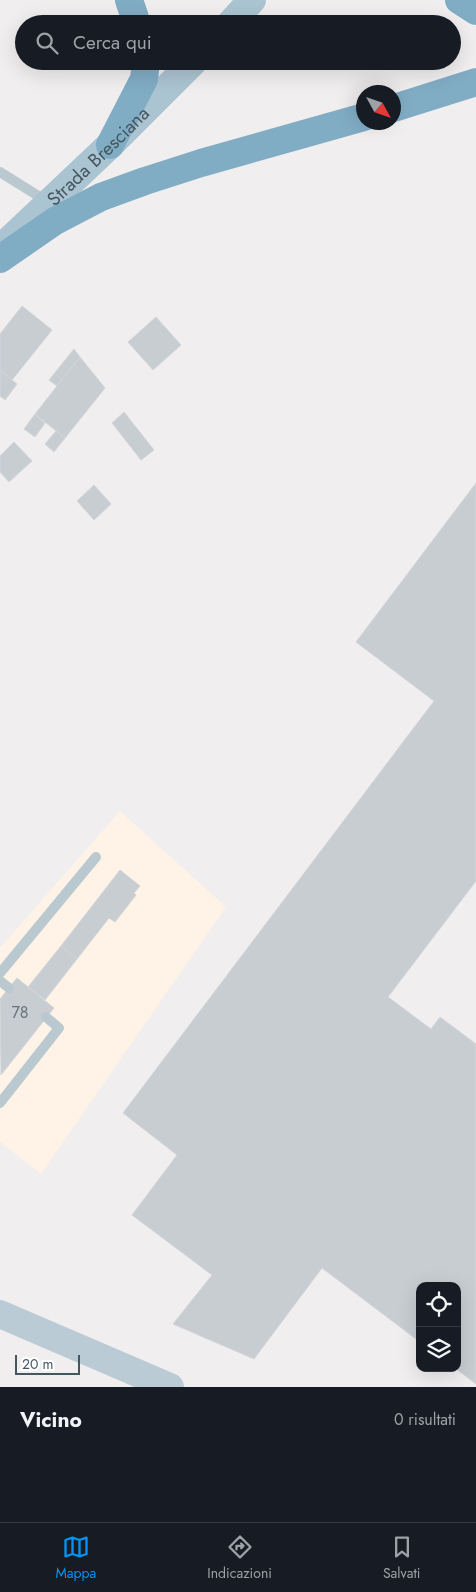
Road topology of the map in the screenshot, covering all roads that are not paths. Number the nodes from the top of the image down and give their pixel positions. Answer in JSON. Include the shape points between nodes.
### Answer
{"nodes":[{"id":1,"x":129,"y":0,"type":"edge"},
{"id":2,"x":252,"y":0,"type":"edge"},
{"id":3,"x":459,"y":0,"type":"edge"},
{"id":4,"x":476,"y":11,"type":"edge"},
{"id":5,"x":134,"y":15,"type":"edge"},
{"id":6,"x":238,"y":15,"type":"edge"},
{"id":7,"x":145,"y":70,"type":"edge"},
{"id":8,"x":185,"y":70,"type":"edge"},
{"id":9,"x":476,"y":82,"type":"edge"},
{"id":10,"x":401,"y":106,"type":"edge"},
{"id":11,"x":356,"y":119,"type":"edge"},
{"id":12,"x":110,"y":145,"type":"junction"},
{"id":13,"x":0,"y":172,"type":"edge"},
{"id":14,"x":48,"y":203,"type":"junction"},
{"id":15,"x":0,"y":249,"type":"edge"},
{"id":16,"x":0,"y":259,"type":"edge"},
{"id":17,"x":96,"y":857,"type":"dead end"},
{"id":18,"x":0,"y":973,"type":"edge"},
{"id":19,"x":0,"y":981,"type":"edge"},
{"id":20,"x":9,"y":988,"type":"dead end"},
{"id":21,"x":46,"y":1018,"type":"dead end"},
{"id":22,"x":0,"y":1102,"type":"edge"},
{"id":23,"x":0,"y":1314,"type":"edge"},
{"id":24,"x":170,"y":1387,"type":"edge"}],
"edges":[{"from":1,"to":5,"type":"highway"},
{"from":2,"to":6,"type":"main road"},
{"from":3,"to":4,"type":"highway"},
{"from":7,"to":12,"type":"highway","via":[[144,79]]},
{"from":8,"to":12,"type":"main road","name":"Strada Bresciana"},
{"from":9,"to":10,"type":"highway"},
{"from":11,"to":16,"type":"highway","via":[[201,163],[101,197],[55,221]]},
{"from":12,"to":14,"type":"main road","name":"Strada Bresciana"},
{"from":13,"to":14,"type":"lane"},
{"from":14,"to":15,"type":"main road","name":"Strada Bresciana"},
{"from":17,"to":18,"type":"lane"},
{"from":19,"to":20,"type":"lane"},
{"from":21,"to":22,"type":"lane","via":[[59,1028]]},
{"from":23,"to":24,"type":"street"}]}
